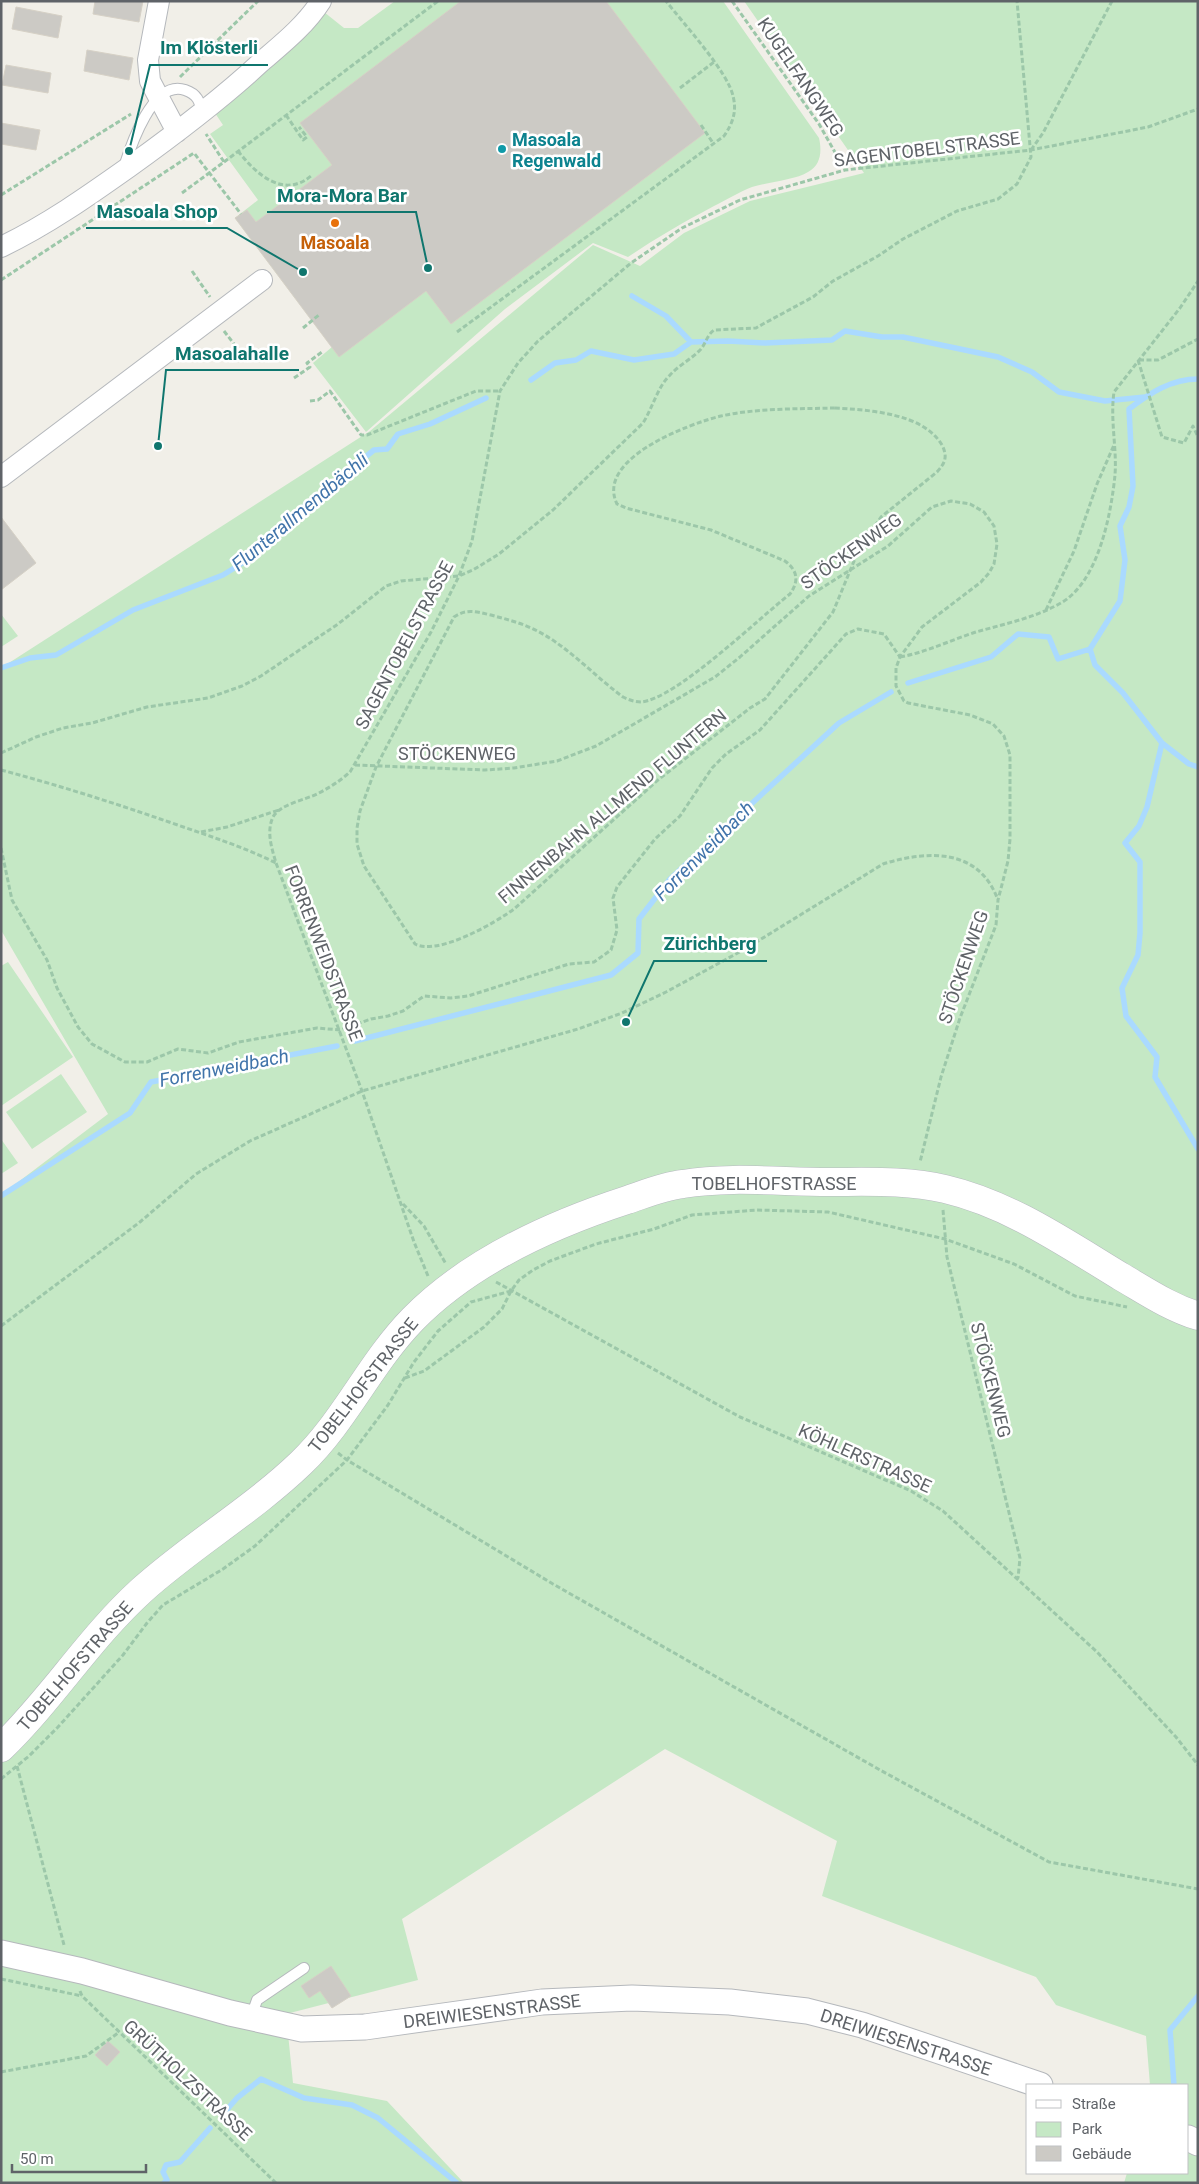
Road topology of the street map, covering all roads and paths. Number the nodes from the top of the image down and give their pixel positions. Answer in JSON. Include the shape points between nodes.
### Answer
{"nodes":[{"id":1,"x":159,"y":1,"type":"edge"},
{"id":2,"x":321,"y":1,"type":"edge"},
{"id":3,"x":438,"y":1,"type":"edge"},
{"id":4,"x":666,"y":1,"type":"edge"},
{"id":5,"x":732,"y":1,"type":"edge"},
{"id":6,"x":1017,"y":1,"type":"edge"},
{"id":7,"x":1112,"y":1,"type":"edge"},
{"id":8,"x":218,"y":40,"type":"dead end"},
{"id":9,"x":233,"y":54,"type":"dead end"},
{"id":10,"x":714,"y":62,"type":"junction"},
{"id":11,"x":680,"y":88,"type":"dead end"},
{"id":12,"x":158,"y":98,"type":"junction"},
{"id":13,"x":1198,"y":109,"type":"edge"},
{"id":14,"x":202,"y":112,"type":"junction"},
{"id":15,"x":286,"y":115,"type":"junction"},
{"id":16,"x":701,"y":125,"type":"dead end"},
{"id":17,"x":299,"y":126,"type":"dead end"},
{"id":18,"x":177,"y":132,"type":"junction"},
{"id":19,"x":713,"y":143,"type":"junction"},
{"id":20,"x":1031,"y":150,"type":"junction"},
{"id":21,"x":238,"y":151,"type":"junction"},
{"id":22,"x":224,"y":162,"type":"junction"},
{"id":23,"x":845,"y":170,"type":"junction"},
{"id":24,"x":122,"y":172,"type":"junction"},
{"id":25,"x":209,"y":173,"type":"junction"},
{"id":26,"x":311,"y":176,"type":"dead end"},
{"id":27,"x":182,"y":194,"type":"dead end"},
{"id":28,"x":241,"y":214,"type":"dead end"},
{"id":29,"x":1,"y":247,"type":"edge"},
{"id":30,"x":192,"y":272,"type":"dead end"},
{"id":31,"x":1,"y":280,"type":"edge"},
{"id":32,"x":262,"y":280,"type":"dead end"},
{"id":33,"x":199,"y":281,"type":"dead end"},
{"id":34,"x":1198,"y":281,"type":"edge"},
{"id":35,"x":320,"y":314,"type":"dead end"},
{"id":36,"x":222,"y":328,"type":"dead end"},
{"id":37,"x":303,"y":328,"type":"dead end"},
{"id":38,"x":457,"y":332,"type":"dead end"},
{"id":39,"x":1198,"y":339,"type":"edge"},
{"id":40,"x":234,"y":344,"type":"dead end"},
{"id":41,"x":322,"y":352,"type":"dead end"},
{"id":42,"x":1138,"y":360,"type":"junction"},
{"id":43,"x":294,"y":378,"type":"dead end"},
{"id":44,"x":500,"y":391,"type":"junction"},
{"id":45,"x":310,"y":400,"type":"dead end"},
{"id":46,"x":1198,"y":437,"type":"edge"},
{"id":47,"x":1114,"y":444,"type":"junction"},
{"id":48,"x":1,"y":477,"type":"edge"},
{"id":49,"x":851,"y":569,"type":"junction"},
{"id":50,"x":459,"y":576,"type":"junction"},
{"id":51,"x":1045,"y":610,"type":"junction"},
{"id":52,"x":900,"y":657,"type":"junction"},
{"id":53,"x":1,"y":754,"type":"edge"},
{"id":54,"x":355,"y":765,"type":"junction"},
{"id":55,"x":376,"y":767,"type":"junction"},
{"id":56,"x":1,"y":770,"type":"edge"},
{"id":57,"x":279,"y":810,"type":"junction"},
{"id":58,"x":200,"y":832,"type":"junction"},
{"id":59,"x":1,"y":848,"type":"edge"},
{"id":60,"x":276,"y":863,"type":"junction"},
{"id":61,"x":998,"y":900,"type":"junction"},
{"id":62,"x":340,"y":1030,"type":"junction"},
{"id":63,"x":362,"y":1091,"type":"junction"},
{"id":64,"x":926,"y":1186,"type":"junction"},
{"id":65,"x":401,"y":1202,"type":"junction"},
{"id":66,"x":945,"y":1239,"type":"junction"},
{"id":67,"x":447,"y":1264,"type":"dead end"},
{"id":68,"x":511,"y":1291,"type":"junction"},
{"id":69,"x":439,"y":1294,"type":"junction"},
{"id":70,"x":1131,"y":1308,"type":"dead end"},
{"id":71,"x":1198,"y":1316,"type":"edge"},
{"id":72,"x":1,"y":1326,"type":"edge"},
{"id":73,"x":405,"y":1378,"type":"junction"},
{"id":74,"x":322,"y":1440,"type":"junction"},
{"id":75,"x":347,"y":1460,"type":"junction"},
{"id":76,"x":1018,"y":1578,"type":"junction"},
{"id":77,"x":9,"y":1757,"type":"edge"},
{"id":78,"x":1198,"y":1765,"type":"edge"},
{"id":79,"x":1,"y":1779,"type":"edge"},
{"id":80,"x":1198,"y":1889,"type":"edge"},
{"id":81,"x":1,"y":1954,"type":"edge"},
{"id":82,"x":70,"y":1968,"type":"junction"},
{"id":83,"x":304,"y":1968,"type":"dead end"},
{"id":84,"x":1,"y":1979,"type":"edge"},
{"id":85,"x":251,"y":2017,"type":"junction"},
{"id":86,"x":118,"y":2033,"type":"junction"},
{"id":87,"x":1,"y":2072,"type":"edge"},
{"id":88,"x":1037,"y":2084,"type":"edge"},
{"id":89,"x":276,"y":2183,"type":"edge"}],
"edges":[{"from":1,"to":12,"type":"street","via":[[148,60],[150,81]]},
{"from":2,"to":14,"type":"street","via":[[301,27]]},
{"from":3,"to":15,"type":"path"},
{"from":4,"to":10,"type":"path"},
{"from":5,"to":23,"type":"path","name":"KUGELFANGWEG","via":[[819,124]]},
{"from":6,"to":20,"type":"path"},
{"from":7,"to":20,"type":"path","via":[[1044,132]]},
{"from":8,"to":9,"type":"path"},
{"from":10,"to":11,"type":"path"},
{"from":10,"to":19,"type":"path","via":[[733,95],[735,110],[732,124],[724,136]]},
{"from":12,"to":14,"type":"lane","via":[[168,90],[180,88],[192,92],[200,101]]},
{"from":12,"to":18,"type":"street"},
{"from":12,"to":24,"type":"lane","via":[[146,113]]},
{"from":13,"to":20,"type":"path","name":"SAGENTOBELSTRASSE","via":[[1148,127]]},
{"from":14,"to":18,"type":"street"},
{"from":14,"to":22,"type":"path","via":[[212,129],[205,134]]},
{"from":15,"to":17,"type":"path","via":[[303,140],[307,137]]},
{"from":15,"to":21,"type":"path"},
{"from":16,"to":19,"type":"path"},
{"from":18,"to":24,"type":"street"},
{"from":19,"to":38,"type":"path"},
{"from":20,"to":23,"type":"path","name":"SAGENTOBELSTRASSE"},
{"from":20,"to":50,"type":"path","via":[[1026,170],[1017,184],[998,198],[957,211],[903,239],[833,281],[813,297],[756,328],[714,330],[702,349],[671,373],[642,423],[553,510],[499,554]]},
{"from":21,"to":22,"type":"path"},
{"from":21,"to":26,"type":"path","via":[[260,176],[271,181],[293,186]]},
{"from":22,"to":25,"type":"path"},
{"from":23,"to":44,"type":"path","name":"SAGENTOBELSTRASSE","via":[[740,200],[682,228],[631,263],[538,341],[518,363]]},
{"from":24,"to":29,"type":"street","via":[[70,209]]},
{"from":25,"to":27,"type":"path"},
{"from":25,"to":28,"type":"path"},
{"from":25,"to":31,"type":"path","via":[[194,154]]},
{"from":30,"to":33,"type":"path"},
{"from":32,"to":48,"type":"street"},
{"from":34,"to":42,"type":"path"},
{"from":35,"to":37,"type":"path"},
{"from":36,"to":40,"type":"path"},
{"from":39,"to":42,"type":"path","via":[[1158,360]]},
{"from":41,"to":43,"type":"path","via":[[307,363],[310,367]]},
{"from":42,"to":46,"type":"path","via":[[1162,437],[1184,443],[1193,426]]},
{"from":42,"to":47,"type":"path","via":[[1114,392]]},
{"from":44,"to":45,"type":"path","via":[[476,391],[366,436],[361,435],[330,391],[318,400]]},
{"from":44,"to":50,"type":"path","name":"SAGENTOBELSTRASSE","via":[[472,541]]},
{"from":47,"to":51,"type":"path","via":[[1074,551]]},
{"from":47,"to":51,"type":"path","via":[[1115,474],[1109,514],[1098,553],[1074,593],[1061,604]]},
{"from":49,"to":52,"type":"path","name":"STÖCKENWEG","via":[[888,546],[932,506],[941,502],[970,504],[990,519],[997,544],[989,573],[922,627]]},
{"from":49,"to":55,"type":"path","name":"STÖCKENWEG","via":[[810,596],[715,677],[596,746],[557,761],[514,768]]},
{"from":49,"to":55,"type":"path","name":"FINNENBAHN ALLMEND FLUNTERN","via":[[833,612],[765,699],[658,780],[514,909],[462,937],[427,947],[415,944],[364,866],[357,844],[357,828]]},
{"from":49,"to":55,"type":"path","name":"FINNENBAHN ALLMEND FLUNTERN","via":[[859,549],[880,517],[944,465],[946,452],[925,426],[883,413],[835,408],[722,416],[679,431],[624,463],[612,488],[616,504],[711,530],[785,561],[796,575],[796,584],[790,594],[698,669],[666,692],[642,702],[623,697],[531,628],[478,612],[461,612],[450,623]]},
{"from":50,"to":53,"type":"path","via":[[401,581],[386,586],[338,624],[242,686],[208,698],[147,707],[92,724],[63,728]]},
{"from":50,"to":54,"type":"path","name":"SAGENTOBELSTRASSE"},
{"from":51,"to":52,"type":"path"},
{"from":52,"to":61,"type":"path","name":"STÖCKENWEG","via":[[895,677],[904,701],[984,719],[1004,736],[1010,754],[1010,839]]},
{"from":52,"to":62,"type":"path","via":[[884,634],[858,629],[846,634],[760,730],[712,768],[680,816],[655,839],[617,887],[613,898],[616,930],[612,950],[594,962],[570,964],[468,996],[424,996],[403,1011]]},
{"from":54,"to":55,"type":"path","name":"STÖCKENWEG"},
{"from":54,"to":57,"type":"path","name":"SAGENTOBELSTRASSE","via":[[336,784]]},
{"from":56,"to":58,"type":"path","name":"FORRENWEIDSTRASSE"},
{"from":57,"to":58,"type":"path","name":"SAGENTOBELSTRASSE"},
{"from":57,"to":60,"type":"path","via":[[270,827]]},
{"from":58,"to":60,"type":"path","name":"FORRENWEIDSTRASSE"},
{"from":59,"to":62,"type":"path","via":[[12,900],[47,960],[57,988],[78,1027],[92,1044],[106,1052],[125,1062],[147,1062],[178,1049],[208,1053],[239,1042],[317,1028]]},
{"from":60,"to":62,"type":"path","name":"FORRENWEIDSTRASSE"},
{"from":61,"to":63,"type":"path","via":[[986,877],[961,860],[923,854],[883,864],[789,924],[622,1013],[578,1029]]},
{"from":61,"to":64,"type":"path","name":"STÖCKENWEG","via":[[996,925],[941,1077],[932,1116]]},
{"from":62,"to":63,"type":"path","name":"FORRENWEIDSTRASSE"},
{"from":63,"to":65,"type":"path","name":"FORRENWEIDSTRASSE"},
{"from":63,"to":72,"type":"path","via":[[250,1141],[196,1174],[140,1222]]},
{"from":64,"to":66,"type":"path","name":"STÖCKENWEG"},
{"from":64,"to":69,"type":"main road","name":"TOBELHOFSTRASSE","via":[[713,1181],[679,1184],[609,1205],[558,1225],[503,1252]]},
{"from":64,"to":71,"type":"main road","name":"TOBELHOFSTRASSE","via":[[992,1204],[1037,1226],[1170,1306]]},
{"from":65,"to":67,"type":"path","via":[[424,1226]]},
{"from":65,"to":69,"type":"path","name":"FORRENWEIDSTRASSE","via":[[417,1252]]},
{"from":66,"to":68,"type":"path","via":[[828,1212],[757,1210],[692,1215],[550,1261],[519,1280]]},
{"from":66,"to":70,"type":"path","via":[[1014,1264],[1075,1296]]},
{"from":66,"to":76,"type":"path","name":"STÖCKENWEG","via":[[951,1276],[1020,1558]]},
{"from":68,"to":73,"type":"path","via":[[502,1309],[484,1328],[424,1371]]},
{"from":68,"to":73,"type":"path","via":[[471,1302],[438,1331]]},
{"from":68,"to":76,"type":"path","name":"KÖHLERSTRASSE","via":[[740,1416],[911,1491],[943,1511]]},
{"from":69,"to":74,"type":"main road","name":"TOBELHOFSTRASSE","via":[[395,1341]]},
{"from":73,"to":75,"type":"path"},
{"from":74,"to":75,"type":"path"},
{"from":74,"to":77,"type":"main road","name":"TOBELHOFSTRASSE","via":[[274,1487],[130,1601],[29,1721]]},
{"from":75,"to":77,"type":"path","via":[[255,1546],[164,1605],[58,1727]]},
{"from":75,"to":80,"type":"path","via":[[553,1584],[1049,1862]]},
{"from":76,"to":78,"type":"path","name":"KÖHLERSTRASSE","via":[[1122,1678]]},
{"from":77,"to":79,"type":"path"},
{"from":77,"to":82,"type":"path"},
{"from":81,"to":82,"type":"street","name":"DREIWIESENSTRASSE"},
{"from":82,"to":85,"type":"street","name":"DREIWIESENSTRASSE"},
{"from":83,"to":85,"type":"lane","via":[[257,2000]]},
{"from":84,"to":86,"type":"path","name":"GRÜTHOLZSTRASSE","via":[[82,1996]]},
{"from":85,"to":88,"type":"street","name":"DREIWIESENSTRASSE","via":[[302,2029],[365,2028],[542,2002],[632,1998],[730,2002],[807,2011],[862,2025]]},
{"from":86,"to":87,"type":"path","via":[[86,2056]]},
{"from":86,"to":89,"type":"path","name":"GRÜTHOLZSTRASSE"}]}
